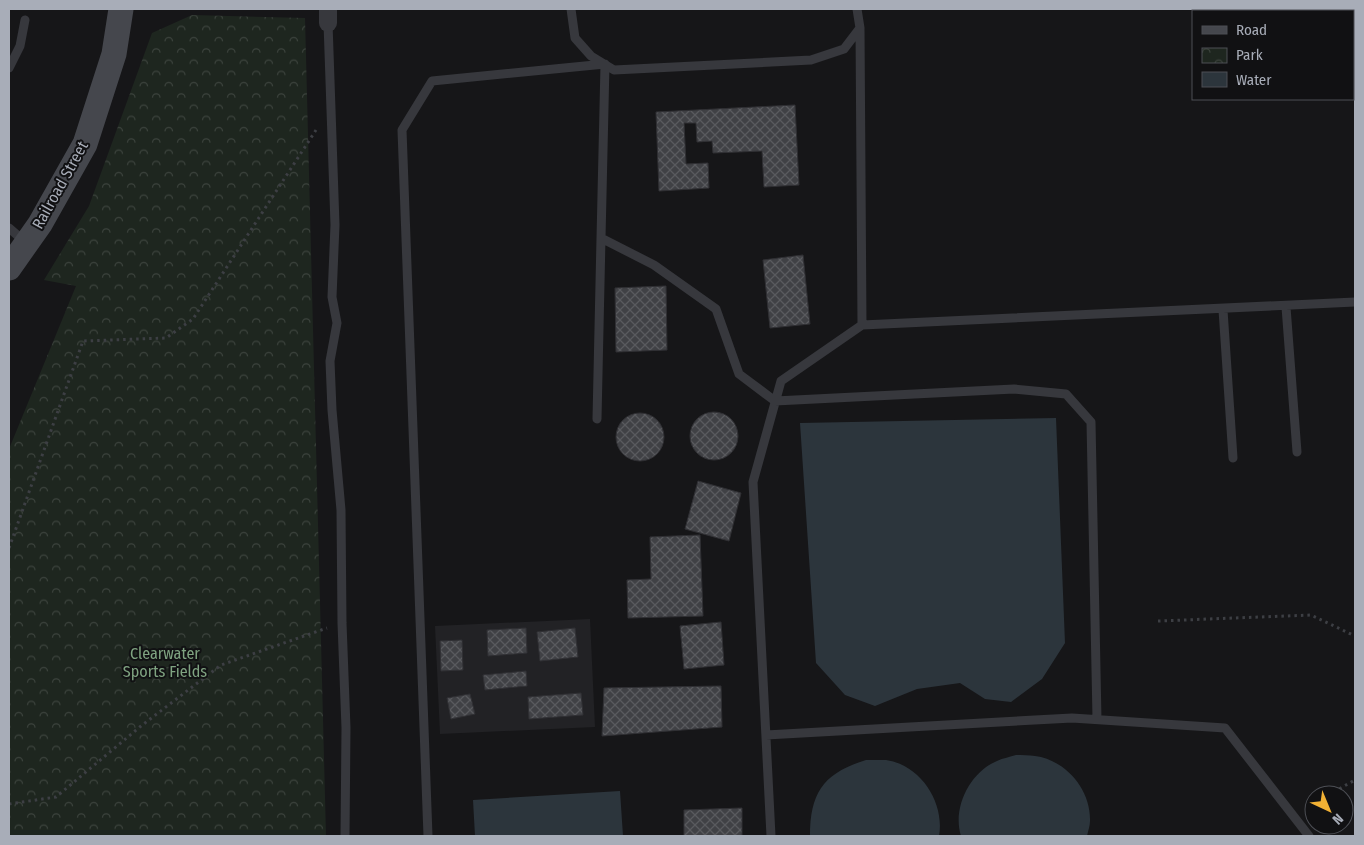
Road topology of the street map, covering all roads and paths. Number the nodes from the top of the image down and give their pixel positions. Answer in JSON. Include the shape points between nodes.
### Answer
{"nodes":[{"id":1,"x":121,"y":9,"type":"edge"},
{"id":2,"x":571,"y":9,"type":"edge"},
{"id":3,"x":857,"y":9,"type":"edge"},
{"id":4,"x":328,"y":16,"type":"edge"},
{"id":5,"x":25,"y":20,"type":"dead end"},
{"id":6,"x":860,"y":28,"type":"junction"},
{"id":7,"x":605,"y":64,"type":"junction"},
{"id":8,"x":9,"y":68,"type":"edge"},
{"id":9,"x":330,"y":108,"type":"junction"},
{"id":10,"x":18,"y":236,"type":"edge"},
{"id":11,"x":601,"y":238,"type":"junction"},
{"id":12,"x":9,"y":268,"type":"edge"},
{"id":13,"x":1355,"y":302,"type":"edge"},
{"id":14,"x":1286,"y":307,"type":"junction"},
{"id":15,"x":1223,"y":310,"type":"junction"},
{"id":16,"x":862,"y":325,"type":"junction"},
{"id":17,"x":775,"y":401,"type":"junction"},
{"id":18,"x":597,"y":418,"type":"dead end"},
{"id":19,"x":1297,"y":452,"type":"dead end"},
{"id":20,"x":1233,"y":458,"type":"dead end"},
{"id":21,"x":9,"y":548,"type":"edge"},
{"id":22,"x":1158,"y":621,"type":"dead end"},
{"id":23,"x":342,"y":623,"type":"junction"},
{"id":24,"x":1355,"y":636,"type":"edge"},
{"id":25,"x":1097,"y":720,"type":"junction"},
{"id":26,"x":766,"y":735,"type":"junction"},
{"id":27,"x":9,"y":804,"type":"edge"},
{"id":28,"x":345,"y":836,"type":"edge"},
{"id":29,"x":428,"y":836,"type":"edge"},
{"id":30,"x":771,"y":836,"type":"edge"},
{"id":31,"x":1309,"y":836,"type":"edge"}],
"edges":[{"from":1,"to":10,"type":"main road","name":"Railroad Street","via":[[114,54],[85,144],[40,224]]},
{"from":2,"to":7,"type":"lane","via":[[576,38],[591,56]]},
{"from":3,"to":6,"type":"lane"},
{"from":4,"to":9,"type":"lane"},
{"from":5,"to":8,"type":"lane","via":[[20,46]]},
{"from":6,"to":7,"type":"lane","via":[[844,49],[811,60],[614,70]]},
{"from":6,"to":16,"type":"lane"},
{"from":7,"to":11,"type":"lane"},
{"from":7,"to":29,"type":"lane","via":[[432,81],[402,130]]},
{"from":9,"to":21,"type":"path","via":[[193,318],[166,338],[83,342]]},
{"from":9,"to":23,"type":"lane","via":[[335,225],[332,297],[337,323],[330,361],[341,510]]},
{"from":10,"to":12,"type":"main road","name":"Railroad Street"},
{"from":11,"to":17,"type":"lane","via":[[654,265],[716,309],[739,374]]},
{"from":11,"to":18,"type":"lane"},
{"from":13,"to":14,"type":"lane"},
{"from":14,"to":15,"type":"lane"},
{"from":14,"to":19,"type":"lane"},
{"from":15,"to":16,"type":"lane"},
{"from":15,"to":20,"type":"lane"},
{"from":16,"to":17,"type":"lane","via":[[781,381]]},
{"from":17,"to":25,"type":"lane","via":[[1014,388],[1066,394],[1091,422]]},
{"from":17,"to":26,"type":"lane","via":[[753,482]]},
{"from":22,"to":24,"type":"path","via":[[1311,615]]},
{"from":23,"to":27,"type":"path","via":[[221,665],[56,797]]},
{"from":23,"to":28,"type":"lane","via":[[346,728]]},
{"from":25,"to":26,"type":"lane","via":[[1072,718]]},
{"from":25,"to":31,"type":"lane","via":[[1225,728]]},
{"from":26,"to":30,"type":"lane"}]}
